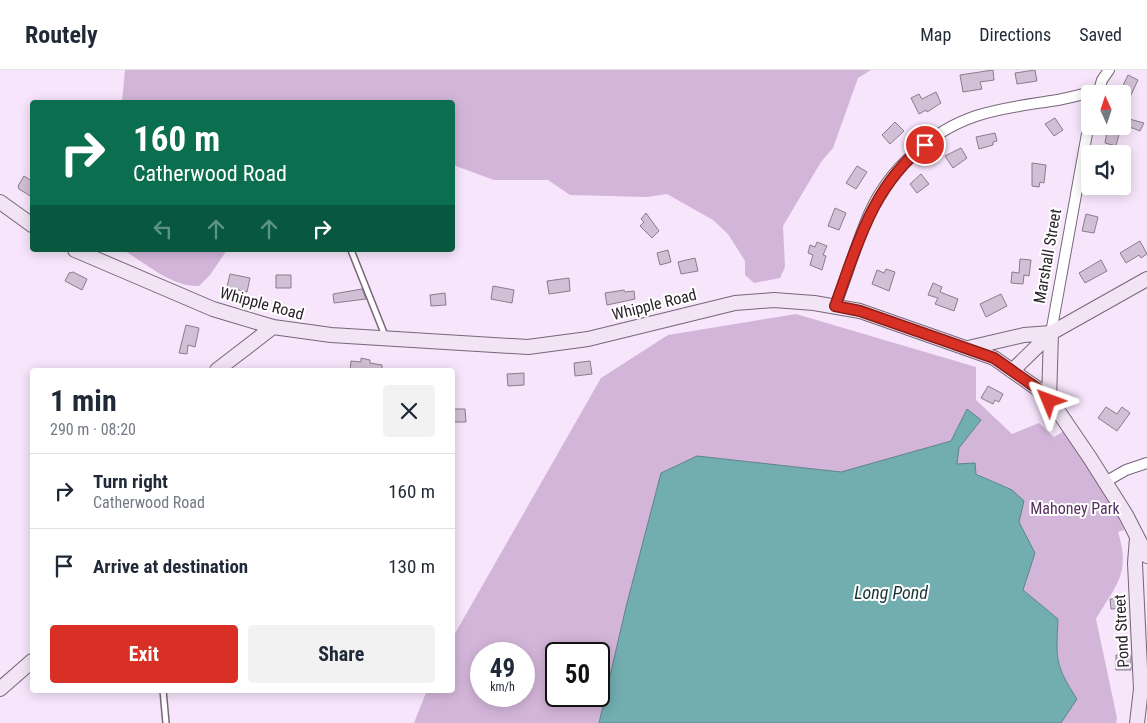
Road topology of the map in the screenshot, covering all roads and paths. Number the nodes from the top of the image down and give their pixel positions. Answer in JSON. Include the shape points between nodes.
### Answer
{"nodes":[{"id":1,"x":1109,"y":70,"type":"edge"},
{"id":2,"x":1102,"y":85,"type":"edge"},
{"id":3,"x":1081,"y":95,"type":"edge"},
{"id":4,"x":1087,"y":135,"type":"edge"},
{"id":5,"x":0,"y":202,"type":"edge"},
{"id":6,"x":30,"y":224,"type":"edge"},
{"id":7,"x":80,"y":252,"type":"edge"},
{"id":8,"x":352,"y":252,"type":"edge"},
{"id":9,"x":1147,"y":279,"type":"edge"},
{"id":10,"x":835,"y":306,"type":"junction"},
{"id":11,"x":273,"y":327,"type":"junction"},
{"id":12,"x":1051,"y":333,"type":"junction"},
{"id":13,"x":387,"y":339,"type":"junction"},
{"id":14,"x":967,"y":348,"type":"junction"},
{"id":15,"x":220,"y":368,"type":"edge"},
{"id":16,"x":1012,"y":371,"type":"junction"},
{"id":17,"x":1049,"y":401,"type":"junction"},
{"id":18,"x":1147,"y":463,"type":"edge"},
{"id":19,"x":1106,"y":482,"type":"junction"},
{"id":20,"x":1138,"y":538,"type":"junction"},
{"id":21,"x":1147,"y":556,"type":"edge"},
{"id":22,"x":30,"y":663,"type":"edge"},
{"id":23,"x":0,"y":689,"type":"edge"},
{"id":24,"x":163,"y":693,"type":"edge"},
{"id":25,"x":166,"y":723,"type":"edge"},
{"id":26,"x":1137,"y":723,"type":"edge"}],
"edges":[{"from":1,"to":2,"type":"street"},
{"from":3,"to":10,"type":"street","via":[[975,116],[941,133],[909,157],[884,188],[870,213]]},
{"from":4,"to":12,"type":"street","name":"Marshall Street"},
{"from":5,"to":6,"type":"main road"},
{"from":7,"to":11,"type":"main road","name":"Whipple Road","via":[[213,309]]},
{"from":8,"to":13,"type":"lane"},
{"from":9,"to":12,"type":"main road"},
{"from":10,"to":13,"type":"main road","name":"Whipple Road","via":[[774,300],[735,303],[588,339],[528,347]]},
{"from":10,"to":14,"type":"main road","name":"Whipple Road","via":[[860,311]]},
{"from":11,"to":13,"type":"main road","name":"Whipple Road","via":[[296,332]]},
{"from":11,"to":15,"type":"main road"},
{"from":12,"to":14,"type":"main road","via":[[1024,335]]},
{"from":12,"to":16,"type":"main road"},
{"from":12,"to":17,"type":"main road","name":"Marshall Street"},
{"from":14,"to":16,"type":"main road","name":"Whipple Road","via":[[994,358]]},
{"from":16,"to":17,"type":"main road","name":"Whipple Road"},
{"from":17,"to":19,"type":"main road","name":"Whipple Road"},
{"from":18,"to":19,"type":"street"},
{"from":19,"to":20,"type":"main road","name":"Whipple Road"},
{"from":20,"to":21,"type":"main road","name":"Whipple Road"},
{"from":20,"to":26,"type":"main road","name":"Pond Street","via":[[1135,563],[1141,689]]},
{"from":22,"to":23,"type":"main road"},
{"from":24,"to":25,"type":"lane"}]}
